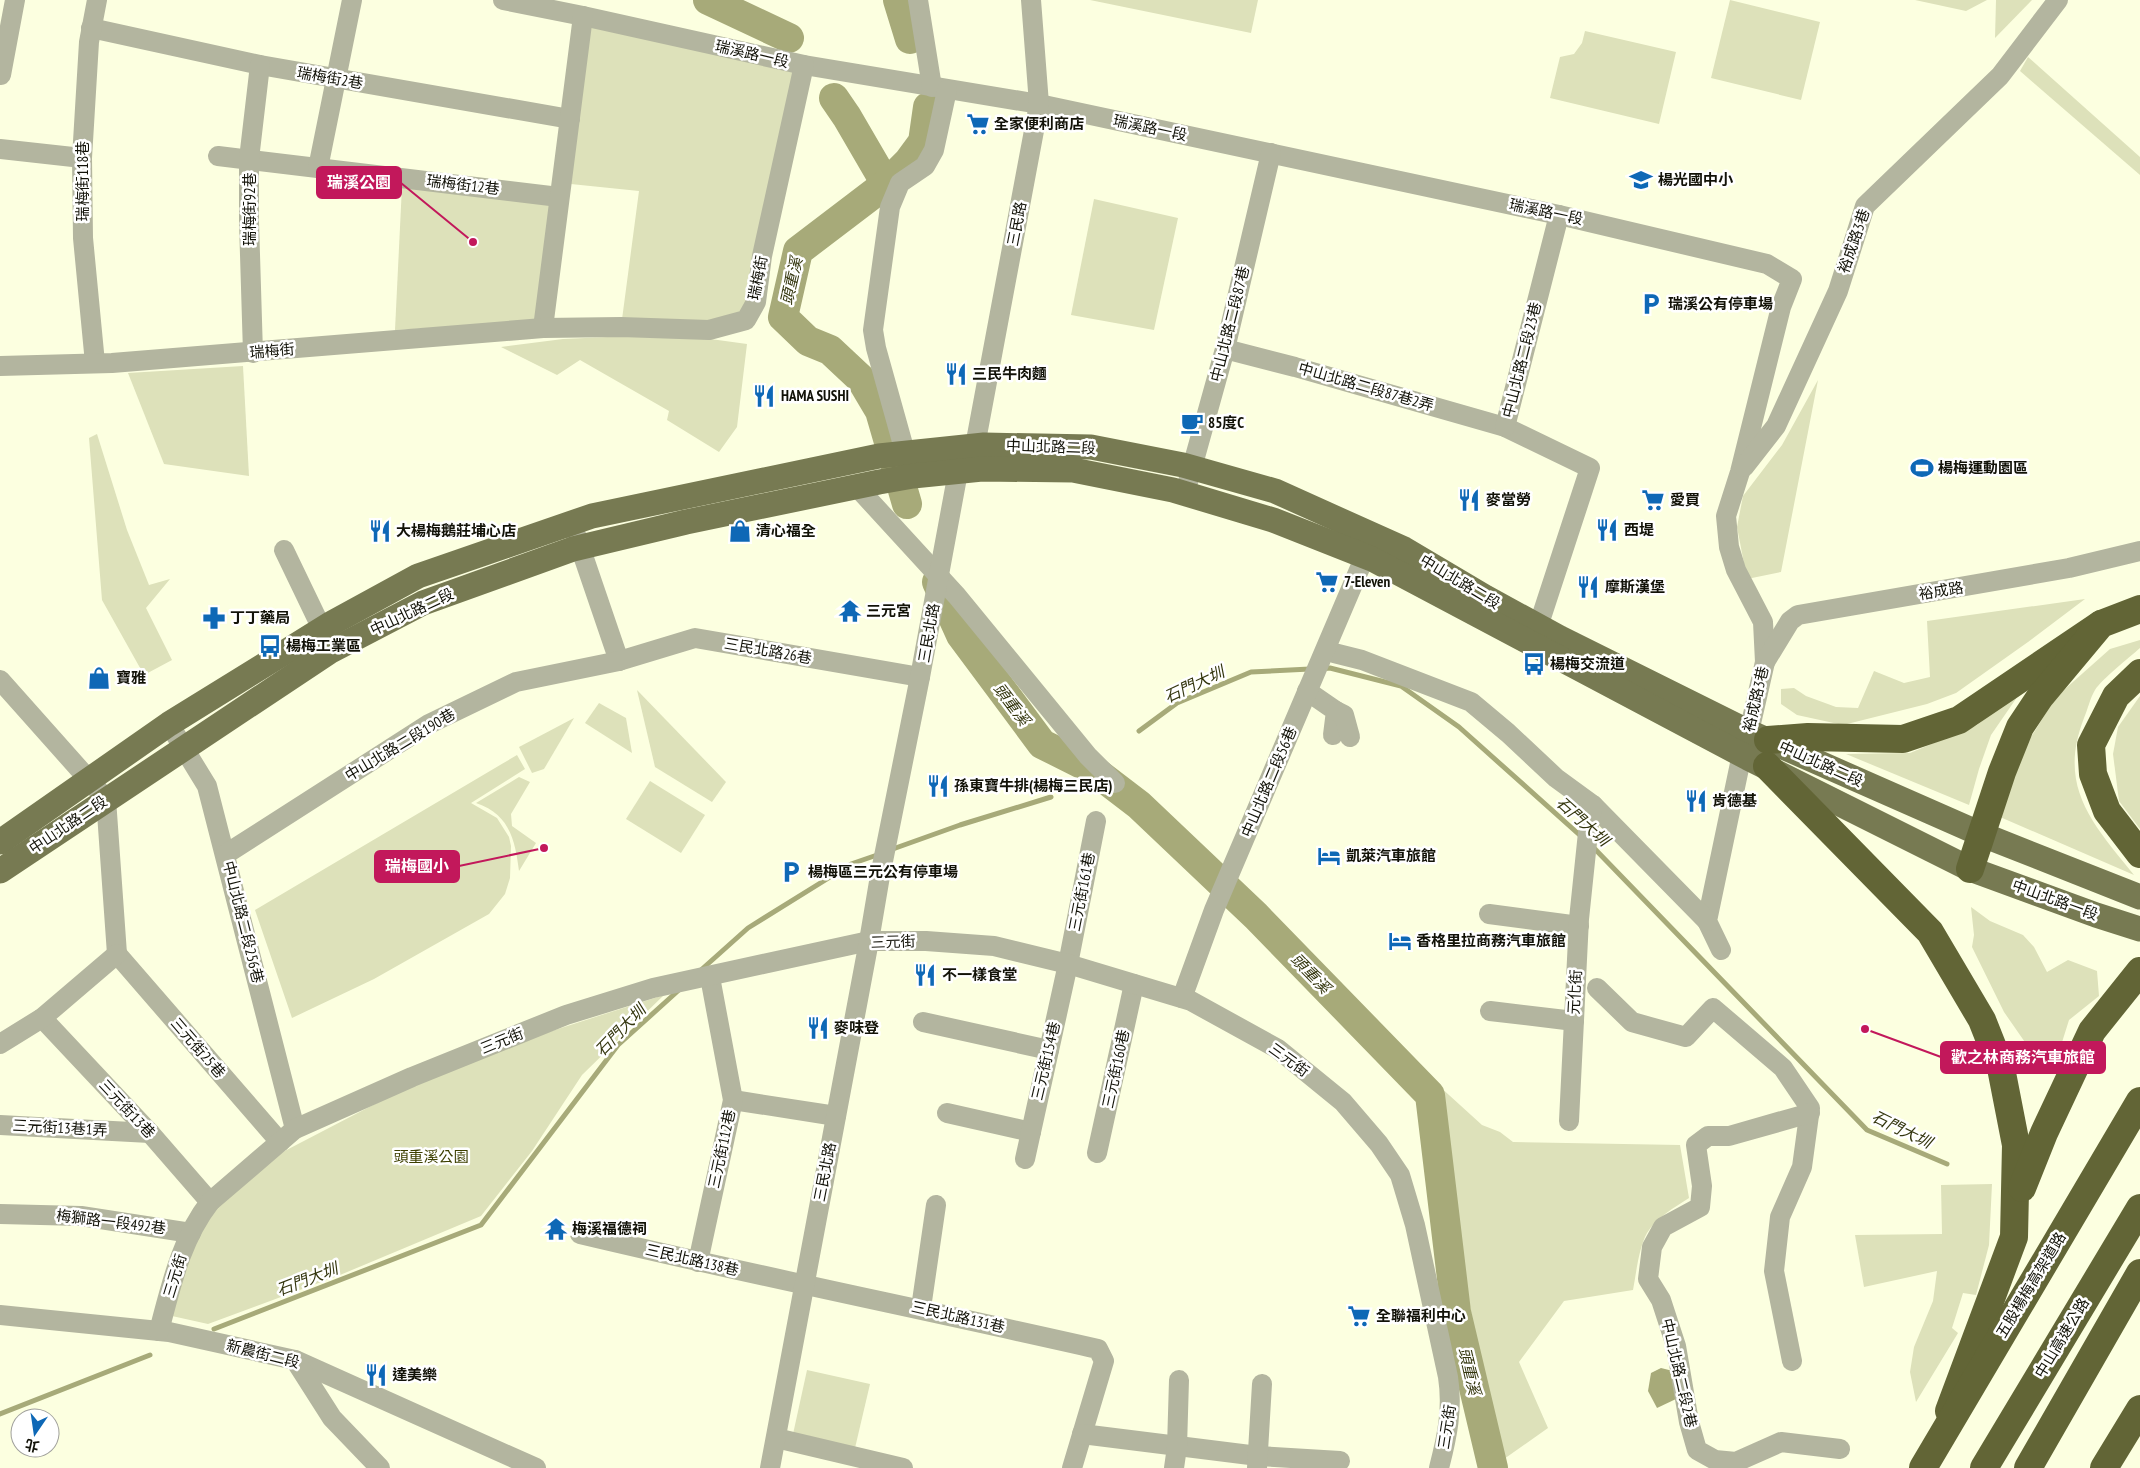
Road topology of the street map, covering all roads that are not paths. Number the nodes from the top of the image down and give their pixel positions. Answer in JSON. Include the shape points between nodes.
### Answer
{"nodes":[{"id":1,"x":14,"y":0,"type":"edge"},
{"id":2,"x":97,"y":0,"type":"edge"},
{"id":3,"x":352,"y":0,"type":"edge"},
{"id":4,"x":503,"y":0,"type":"edge"},
{"id":5,"x":918,"y":0,"type":"edge"},
{"id":6,"x":1031,"y":0,"type":"edge"},
{"id":7,"x":2058,"y":0,"type":"edge"},
{"id":8,"x":584,"y":16,"type":"junction"},
{"id":9,"x":91,"y":28,"type":"junction"},
{"id":10,"x":260,"y":65,"type":"junction"},
{"id":11,"x":804,"y":65,"type":"junction"},
{"id":12,"x":0,"y":75,"type":"edge"},
{"id":13,"x":336,"y":79,"type":"junction"},
{"id":14,"x":940,"y":89,"type":"junction"},
{"id":15,"x":1039,"y":104,"type":"junction"},
{"id":16,"x":570,"y":119,"type":"junction"},
{"id":17,"x":0,"y":149,"type":"edge"},
{"id":18,"x":1272,"y":153,"type":"junction"},
{"id":19,"x":218,"y":156,"type":"dead end"},
{"id":20,"x":82,"y":158,"type":"junction"},
{"id":21,"x":249,"y":159,"type":"junction"},
{"id":22,"x":318,"y":168,"type":"junction"},
{"id":23,"x":559,"y":197,"type":"junction"},
{"id":24,"x":1559,"y":215,"type":"junction"},
{"id":25,"x":1792,"y":279,"type":"joint"},
{"id":26,"x":543,"y":328,"type":"junction"},
{"id":27,"x":1226,"y":349,"type":"junction"},
{"id":28,"x":253,"y":353,"type":"junction"},
{"id":29,"x":95,"y":363,"type":"junction"},
{"id":30,"x":0,"y":366,"type":"edge"},
{"id":31,"x":1505,"y":427,"type":"junction"},
{"id":32,"x":975,"y":446,"type":"junction"},
{"id":33,"x":906,"y":452,"type":"junction"},
{"id":34,"x":1191,"y":468,"type":"junction"},
{"id":35,"x":958,"y":472,"type":"junction"},
{"id":36,"x":1740,"y":472,"type":"junction"},
{"id":37,"x":868,"y":485,"type":"junction"},
{"id":38,"x":1185,"y":494,"type":"junction"},
{"id":39,"x":571,"y":523,"type":"junction"},
{"id":40,"x":581,"y":547,"type":"junction"},
{"id":41,"x":284,"y":550,"type":"dead end"},
{"id":42,"x":2140,"y":551,"type":"edge"},
{"id":43,"x":1366,"y":556,"type":"junction"},
{"id":44,"x":939,"y":576,"type":"junction"},
{"id":45,"x":2140,"y":609,"type":"edge"},
{"id":46,"x":2101,"y":624,"type":"junction"},
{"id":47,"x":1538,"y":627,"type":"junction"},
{"id":48,"x":322,"y":629,"type":"junction"},
{"id":49,"x":1327,"y":655,"type":"junction"},
{"id":50,"x":619,"y":661,"type":"junction"},
{"id":51,"x":1766,"y":662,"type":"junction"},
{"id":52,"x":2140,"y":673,"type":"edge"},
{"id":53,"x":920,"y":677,"type":"junction"},
{"id":54,"x":0,"y":680,"type":"edge"},
{"id":55,"x":1309,"y":688,"type":"junction"},
{"id":56,"x":169,"y":724,"type":"junction"},
{"id":57,"x":1341,"y":736,"type":"dead end"},
{"id":58,"x":182,"y":748,"type":"junction"},
{"id":59,"x":1756,"y":748,"type":"junction"},
{"id":60,"x":1101,"y":770,"type":"dead end"},
{"id":61,"x":90,"y":779,"type":"junction"},
{"id":62,"x":106,"y":799,"type":"junction"},
{"id":63,"x":1591,"y":814,"type":"junction"},
{"id":64,"x":1096,"y":821,"type":"dead end"},
{"id":65,"x":1983,"y":835,"type":"junction"},
{"id":66,"x":0,"y":842,"type":"edge"},
{"id":67,"x":226,"y":854,"type":"junction"},
{"id":68,"x":2140,"y":854,"type":"edge"},
{"id":69,"x":1970,"y":869,"type":"junction"},
{"id":70,"x":0,"y":871,"type":"edge"},
{"id":71,"x":2140,"y":897,"type":"edge"},
{"id":72,"x":1489,"y":914,"type":"dead end"},
{"id":73,"x":1707,"y":922,"type":"junction"},
{"id":74,"x":1579,"y":926,"type":"junction"},
{"id":75,"x":2140,"y":929,"type":"edge"},
{"id":76,"x":869,"y":941,"type":"junction"},
{"id":77,"x":1721,"y":950,"type":"dead end"},
{"id":78,"x":117,"y":954,"type":"junction"},
{"id":79,"x":1068,"y":964,"type":"junction"},
{"id":80,"x":2140,"y":971,"type":"edge"},
{"id":81,"x":705,"y":978,"type":"junction"},
{"id":82,"x":1134,"y":984,"type":"junction"},
{"id":83,"x":1597,"y":988,"type":"dead end"},
{"id":84,"x":1182,"y":998,"type":"junction"},
{"id":85,"x":1490,"y":1011,"type":"dead end"},
{"id":86,"x":42,"y":1018,"type":"junction"},
{"id":87,"x":1574,"y":1021,"type":"junction"},
{"id":88,"x":922,"y":1022,"type":"dead end"},
{"id":89,"x":0,"y":1044,"type":"edge"},
{"id":90,"x":1049,"y":1050,"type":"junction"},
{"id":91,"x":733,"y":1100,"type":"junction"},
{"id":92,"x":2140,"y":1101,"type":"edge"},
{"id":93,"x":947,"y":1113,"type":"dead end"},
{"id":94,"x":1810,"y":1113,"type":"junction"},
{"id":95,"x":836,"y":1116,"type":"junction"},
{"id":96,"x":1569,"y":1121,"type":"dead end"},
{"id":97,"x":0,"y":1125,"type":"edge"},
{"id":98,"x":295,"y":1129,"type":"junction"},
{"id":99,"x":1030,"y":1132,"type":"junction"},
{"id":100,"x":150,"y":1133,"type":"junction"},
{"id":101,"x":280,"y":1142,"type":"junction"},
{"id":102,"x":1097,"y":1153,"type":"dead end"},
{"id":103,"x":1025,"y":1159,"type":"dead end"},
{"id":104,"x":2023,"y":1167,"type":"junction"},
{"id":105,"x":210,"y":1202,"type":"junction"},
{"id":106,"x":936,"y":1205,"type":"dead end"},
{"id":107,"x":2140,"y":1208,"type":"edge"},
{"id":108,"x":0,"y":1214,"type":"edge"},
{"id":109,"x":191,"y":1233,"type":"junction"},
{"id":110,"x":580,"y":1234,"type":"dead end"},
{"id":111,"x":698,"y":1262,"type":"junction"},
{"id":112,"x":2140,"y":1273,"type":"edge"},
{"id":113,"x":804,"y":1284,"type":"junction"},
{"id":114,"x":921,"y":1308,"type":"junction"},
{"id":115,"x":0,"y":1315,"type":"edge"},
{"id":116,"x":159,"y":1331,"type":"junction"},
{"id":117,"x":295,"y":1360,"type":"junction"},
{"id":118,"x":1792,"y":1361,"type":"dead end"},
{"id":119,"x":1179,"y":1380,"type":"dead end"},
{"id":120,"x":1262,"y":1384,"type":"dead end"},
{"id":121,"x":2140,"y":1409,"type":"edge"},
{"id":122,"x":1082,"y":1434,"type":"junction"},
{"id":123,"x":2140,"y":1434,"type":"edge"},
{"id":124,"x":776,"y":1438,"type":"junction"},
{"id":125,"x":1177,"y":1446,"type":"junction"},
{"id":126,"x":1840,"y":1449,"type":"dead end"},
{"id":127,"x":1340,"y":1461,"type":"dead end"},
{"id":128,"x":1257,"y":1462,"type":"edge"},
{"id":129,"x":380,"y":1468,"type":"edge"},
{"id":130,"x":536,"y":1468,"type":"edge"},
{"id":131,"x":770,"y":1468,"type":"edge"},
{"id":132,"x":903,"y":1468,"type":"edge"},
{"id":133,"x":1072,"y":1468,"type":"edge"},
{"id":134,"x":1174,"y":1468,"type":"edge"},
{"id":135,"x":1439,"y":1468,"type":"edge"},
{"id":136,"x":1923,"y":1468,"type":"edge"},
{"id":137,"x":1929,"y":1468,"type":"edge"},
{"id":138,"x":1984,"y":1468,"type":"edge"},
{"id":139,"x":2028,"y":1468,"type":"edge"},
{"id":140,"x":2104,"y":1468,"type":"edge"}],
"edges":[{"from":1,"to":12,"type":"street"},
{"from":2,"to":9,"type":"street","name":"瑞梅街118巷"},
{"from":3,"to":13,"type":"street"},
{"from":4,"to":8,"type":"street","name":"瑞溪路一段"},
{"from":5,"to":14,"type":"street"},
{"from":6,"to":15,"type":"street","name":"三民路"},
{"from":7,"to":36,"type":"street","name":"裕成路3巷","via":[[2000,76],[1864,206],[1838,291],[1776,426]]},
{"from":8,"to":11,"type":"street","name":"瑞溪路一段"},
{"from":8,"to":16,"type":"street"},
{"from":9,"to":10,"type":"street","name":"瑞梅街2巷"},
{"from":9,"to":20,"type":"street","name":"瑞梅街118巷"},
{"from":10,"to":13,"type":"street","name":"瑞梅街2巷"},
{"from":10,"to":21,"type":"street","name":"瑞梅街92巷"},
{"from":11,"to":14,"type":"street","name":"瑞溪路一段"},
{"from":11,"to":26,"type":"street","name":"瑞梅街","via":[[762,256],[756,302],[746,320],[709,330],[621,326]]},
{"from":13,"to":16,"type":"street","name":"瑞梅街2巷"},
{"from":13,"to":22,"type":"street"},
{"from":14,"to":15,"type":"street","name":"瑞溪路一段"},
{"from":14,"to":33,"type":"street","via":[[934,150],[925,166],[900,183],[890,207],[873,330]]},
{"from":15,"to":18,"type":"street","name":"瑞溪路一段"},
{"from":15,"to":32,"type":"street","name":"三民路"},
{"from":16,"to":23,"type":"street"},
{"from":17,"to":20,"type":"street"},
{"from":18,"to":24,"type":"street","name":"瑞溪路一段"},
{"from":18,"to":27,"type":"street","name":"中山北路二段87巷"},
{"from":19,"to":21,"type":"street","name":"瑞梅街12巷"},
{"from":20,"to":29,"type":"street","name":"瑞梅街118巷","via":[[83,238]]},
{"from":21,"to":22,"type":"street","name":"瑞梅街12巷"},
{"from":21,"to":28,"type":"street","name":"瑞梅街92巷"},
{"from":22,"to":23,"type":"street","name":"瑞梅街12巷"},
{"from":23,"to":26,"type":"street"},
{"from":24,"to":25,"type":"street","name":"瑞溪路一段","via":[[1767,264]]},
{"from":24,"to":31,"type":"street","name":"中山北路二段23巷"},
{"from":25,"to":36,"type":"street","name":"裕成路3巷","via":[[1781,307]]},
{"from":26,"to":28,"type":"street","name":"瑞梅街"},
{"from":27,"to":31,"type":"street","name":"中山北路二段87巷2弄"},
{"from":27,"to":34,"type":"street","name":"中山北路二段87巷"},
{"from":28,"to":29,"type":"street","name":"瑞梅街"},
{"from":29,"to":30,"type":"street","name":"瑞梅街"},
{"from":31,"to":47,"type":"street","name":"中山北路二段23巷","via":[[1590,468]]},
{"from":32,"to":33,"type":"main road","name":"中山北路二段"},
{"from":32,"to":34,"type":"main road","name":"中山北路二段","via":[[1091,447]]},
{"from":32,"to":35,"type":"street","name":"三民北路"},
{"from":33,"to":39,"type":"main road","name":"中山北路二段"},
{"from":34,"to":38,"type":"street","name":"中山北路二段87巷"},
{"from":34,"to":47,"type":"main road","name":"中山北路二段","via":[[1275,491],[1404,548]]},
{"from":35,"to":37,"type":"main road","name":"中山北路二段"},
{"from":35,"to":38,"type":"main road","name":"中山北路二段","via":[[982,469],[1073,470]]},
{"from":35,"to":44,"type":"street","name":"三民北路"},
{"from":36,"to":51,"type":"street","name":"裕成路3巷","via":[[1726,516],[1729,548],[1736,570],[1763,622]]},
{"from":37,"to":40,"type":"main road","name":"中山北路二段"},
{"from":37,"to":44,"type":"street"},
{"from":38,"to":43,"type":"main road","name":"中山北路二段","via":[[1274,520]]},
{"from":39,"to":40,"type":"street"},
{"from":39,"to":48,"type":"main road","name":"中山北路二段","via":[[418,576]]},
{"from":40,"to":50,"type":"street"},
{"from":40,"to":58,"type":"main road","name":"中山北路二段","via":[[423,603],[329,652]]},
{"from":41,"to":48,"type":"street"},
{"from":42,"to":51,"type":"street","name":"裕成路","via":[[2060,570],[1798,615],[1790,621]]},
{"from":43,"to":49,"type":"street"},
{"from":43,"to":59,"type":"main road","name":"中山北路二段"},
{"from":44,"to":53,"type":"street","name":"三民北路"},
{"from":44,"to":60,"type":"street"},
{"from":45,"to":46,"type":"highway"},
{"from":46,"to":59,"type":"highway","via":[[1959,720],[1903,739],[1808,736]]},
{"from":46,"to":65,"type":"highway","via":[[2040,697],[2020,727]]},
{"from":47,"to":59,"type":"main road","name":"中山北路二段"},
{"from":48,"to":56,"type":"main road","name":"中山北路二段"},
{"from":49,"to":55,"type":"street","name":"中山北路二段56巷"},
{"from":49,"to":63,"type":"street","via":[[1362,660],[1471,702],[1508,733]]},
{"from":50,"to":53,"type":"street","name":"三民北路26巷","via":[[695,638]]},
{"from":50,"to":67,"type":"street","name":"中山北路二段190巷","via":[[516,682],[429,724]]},
{"from":51,"to":59,"type":"street","name":"裕成路3巷"},
{"from":52,"to":68,"type":"highway","via":[[2116,696],[2091,744],[2093,774],[2107,811]]},
{"from":53,"to":76,"type":"street","name":"三民北路"},
{"from":54,"to":61,"type":"street"},
{"from":55,"to":57,"type":"street","via":[[1336,711]]},
{"from":55,"to":84,"type":"street","name":"中山北路二段56巷","via":[[1227,878]]},
{"from":56,"to":58,"type":"street","name":"中山北路二段256巷"},
{"from":56,"to":61,"type":"main road","name":"中山北路二段"},
{"from":58,"to":62,"type":"main road","name":"中山北路二段"},
{"from":58,"to":67,"type":"street","name":"中山北路二段256巷","via":[[207,786]]},
{"from":59,"to":65,"type":"main road","name":"中山北路二段"},
{"from":59,"to":69,"type":"main road","name":"中山北路二段"},
{"from":59,"to":73,"type":"street"},
{"from":59,"to":104,"type":"highway","via":[[1930,932],[1982,1020],[2001,1068]]},
{"from":61,"to":62,"type":"street"},
{"from":61,"to":66,"type":"main road","name":"中山北路二段"},
{"from":62,"to":70,"type":"main road","name":"中山北路二段"},
{"from":62,"to":78,"type":"street"},
{"from":63,"to":73,"type":"street"},
{"from":63,"to":74,"type":"street","name":"元化街"},
{"from":64,"to":79,"type":"street","name":"三元街161巷"},
{"from":65,"to":69,"type":"highway"},
{"from":65,"to":71,"type":"main road"},
{"from":67,"to":98,"type":"street","name":"中山北路二段256巷"},
{"from":69,"to":75,"type":"main road","name":"中山北路一段"},
{"from":72,"to":74,"type":"street"},
{"from":73,"to":77,"type":"street"},
{"from":74,"to":87,"type":"street","name":"元化街"},
{"from":76,"to":79,"type":"street","name":"三元街","via":[[994,946]]},
{"from":76,"to":81,"type":"street","name":"三元街"},
{"from":76,"to":95,"type":"street","name":"三民北路"},
{"from":78,"to":86,"type":"street"},
{"from":78,"to":101,"type":"street","name":"三元街25巷"},
{"from":79,"to":82,"type":"street","name":"三元街"},
{"from":79,"to":90,"type":"street","name":"三元街154巷"},
{"from":80,"to":104,"type":"highway","via":[[2092,1031]]},
{"from":81,"to":91,"type":"street","name":"三元街112巷"},
{"from":81,"to":98,"type":"street","name":"三元街","via":[[653,988],[566,1016],[412,1077]]},
{"from":82,"to":84,"type":"street","name":"三元街"},
{"from":82,"to":102,"type":"street","name":"三元街160巷"},
{"from":83,"to":94,"type":"street","via":[[1632,1022],[1686,1037],[1713,1008],[1783,1068],[1810,1108]]},
{"from":84,"to":135,"type":"street","name":"三元街","via":[[1278,1049],[1343,1102],[1379,1144],[1400,1175],[1415,1225],[1452,1398]]},
{"from":85,"to":87,"type":"street"},
{"from":86,"to":89,"type":"street"},
{"from":86,"to":100,"type":"street","name":"三元街13巷"},
{"from":87,"to":96,"type":"street","name":"元化街"},
{"from":88,"to":90,"type":"street"},
{"from":90,"to":99,"type":"street","name":"三元街154巷"},
{"from":91,"to":95,"type":"street"},
{"from":91,"to":111,"type":"street","name":"三元街112巷"},
{"from":92,"to":136,"type":"highway","name":"五股楊梅高架道路","bridge":true},
{"from":93,"to":99,"type":"street"},
{"from":94,"to":118,"type":"street","via":[[1802,1167],[1780,1217],[1774,1271]]},
{"from":94,"to":126,"type":"street","name":"中山北路二段2巷","via":[[1730,1136],[1708,1136],[1696,1145],[1702,1186],[1700,1207],[1663,1227],[1652,1247],[1648,1280],[1661,1300],[1676,1346],[1697,1450],[1715,1460],[1736,1462],[1781,1442]]},
{"from":95,"to":113,"type":"street","name":"三民北路"},
{"from":97,"to":100,"type":"street","name":"三元街13巷1弄"},
{"from":98,"to":101,"type":"street","name":"三元街"},
{"from":99,"to":103,"type":"street","name":"三元街154巷"},
{"from":100,"to":105,"type":"street","name":"三元街13巷"},
{"from":101,"to":105,"type":"street","name":"三元街"},
{"from":104,"to":137,"type":"highway","via":[[2015,1204],[2014,1237]]},
{"from":105,"to":109,"type":"street","name":"三元街"},
{"from":106,"to":114,"type":"street"},
{"from":107,"to":138,"type":"highway","name":"中山高速公路"},
{"from":108,"to":109,"type":"street","name":"梅獅路一段492巷","via":[[81,1216]]},
{"from":109,"to":116,"type":"street","name":"三元街","via":[[178,1259]]},
{"from":110,"to":111,"type":"street","name":"三民北路138巷"},
{"from":111,"to":113,"type":"street","name":"三民北路138巷"},
{"from":112,"to":139,"type":"highway"},
{"from":113,"to":114,"type":"street","name":"三民北路131巷"},
{"from":113,"to":124,"type":"street","name":"三民北路"},
{"from":114,"to":122,"type":"street","name":"三民北路131巷","via":[[1098,1349],[1104,1361]]},
{"from":115,"to":116,"type":"street","name":"新農街二段"},
{"from":116,"to":117,"type":"street","name":"新農街二段"},
{"from":117,"to":129,"type":"street","via":[[332,1418]]},
{"from":117,"to":130,"type":"street","name":"新農街二段"},
{"from":119,"to":125,"type":"street"},
{"from":120,"to":128,"type":"street"},
{"from":121,"to":140,"type":"highway","bridge":true},
{"from":122,"to":125,"type":"street"},
{"from":122,"to":133,"type":"street"},
{"from":123,"to":140,"type":"highway"},
{"from":124,"to":131,"type":"street","name":"三民北路"},
{"from":124,"to":132,"type":"street"},
{"from":125,"to":128,"type":"street"},
{"from":125,"to":134,"type":"street"},
{"from":127,"to":128,"type":"street"}]}
